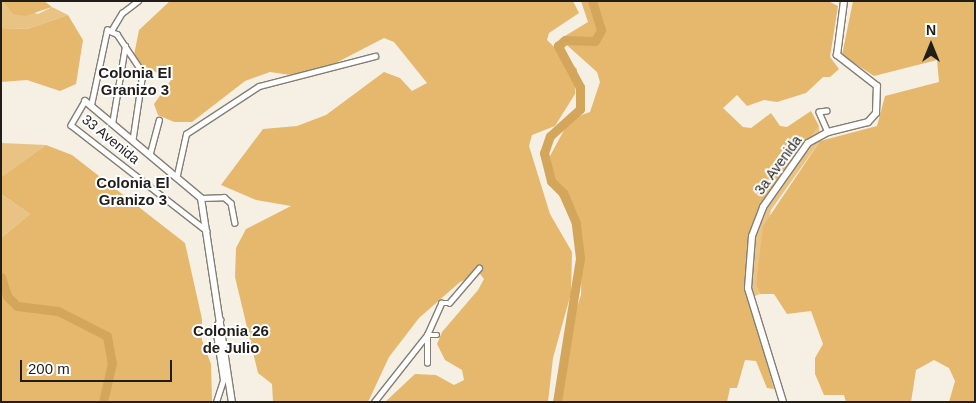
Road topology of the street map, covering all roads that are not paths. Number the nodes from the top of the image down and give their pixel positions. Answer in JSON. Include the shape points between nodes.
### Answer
{"nodes":[{"id":1,"x":138,"y":1,"type":"edge"},
{"id":2,"x":844,"y":1,"type":"edge"},
{"id":3,"x":111,"y":31,"type":"junction"},
{"id":4,"x":125,"y":46,"type":"junction"},
{"id":5,"x":375,"y":56,"type":"dead end"},
{"id":6,"x":88,"y":103,"type":"junction"},
{"id":7,"x":827,"y":110,"type":"dead end"},
{"id":8,"x":159,"y":120,"type":"dead end"},
{"id":9,"x":112,"y":124,"type":"junction"},
{"id":10,"x":828,"y":132,"type":"junction"},
{"id":11,"x":132,"y":140,"type":"junction"},
{"id":12,"x":150,"y":153,"type":"junction"},
{"id":13,"x":177,"y":175,"type":"junction"},
{"id":14,"x":201,"y":198,"type":"junction"},
{"id":15,"x":235,"y":223,"type":"dead end"},
{"id":16,"x":208,"y":232,"type":"junction"},
{"id":17,"x":479,"y":268,"type":"dead end"},
{"id":18,"x":450,"y":302,"type":"junction"},
{"id":19,"x":456,"y":305,"type":"dead end"},
{"id":20,"x":221,"y":320,"type":"junction"},
{"id":21,"x":427,"y":335,"type":"junction"},
{"id":22,"x":437,"y":335,"type":"dead end"},
{"id":23,"x":427,"y":363,"type":"dead end"},
{"id":24,"x":216,"y":402,"type":"edge"},
{"id":25,"x":232,"y":402,"type":"edge"},
{"id":26,"x":374,"y":402,"type":"edge"},
{"id":27,"x":782,"y":402,"type":"edge"}],
"edges":[{"from":1,"to":3,"type":"street","via":[[122,13]]},
{"from":2,"to":10,"type":"street","name":"3a Avenida","via":[[837,55],[877,86],[878,107],[868,122]]},
{"from":3,"to":4,"type":"street"},
{"from":3,"to":6,"type":"street","via":[[106,31]]},
{"from":4,"to":9,"type":"street"},
{"from":4,"to":11,"type":"street","via":[[143,73]]},
{"from":5,"to":13,"type":"street","via":[[253,90],[186,134]]},
{"from":6,"to":9,"type":"street","name":"33 Avenida"},
{"from":6,"to":16,"type":"street","name":"33 Avenida","via":[[71,125]]},
{"from":7,"to":10,"type":"street","via":[[819,112]]},
{"from":8,"to":12,"type":"street"},
{"from":9,"to":11,"type":"street","name":"33 Avenida"},
{"from":10,"to":27,"type":"street","name":"3a Avenida","via":[[802,148],[763,207],[752,236],[748,288]]},
{"from":11,"to":12,"type":"street","name":"33 Avenida"},
{"from":12,"to":13,"type":"street","name":"33 Avenida"},
{"from":13,"to":14,"type":"street","name":"33 Avenida"},
{"from":14,"to":15,"type":"street","via":[[224,197],[231,203]]},
{"from":14,"to":16,"type":"street"},
{"from":16,"to":20,"type":"street"},
{"from":17,"to":18,"type":"street"},
{"from":18,"to":19,"type":"street"},
{"from":18,"to":21,"type":"street","via":[[440,303]]},
{"from":20,"to":24,"type":"street","via":[[215,327],[223,380]]},
{"from":20,"to":25,"type":"street"},
{"from":21,"to":22,"type":"street"},
{"from":21,"to":23,"type":"street"},
{"from":21,"to":26,"type":"street"}]}
